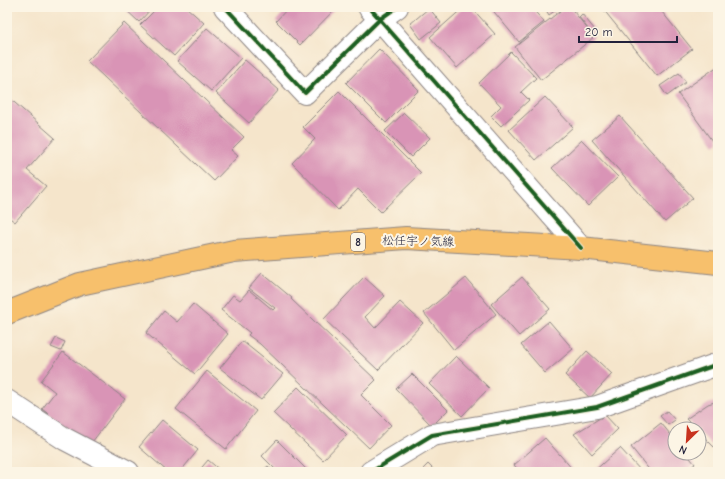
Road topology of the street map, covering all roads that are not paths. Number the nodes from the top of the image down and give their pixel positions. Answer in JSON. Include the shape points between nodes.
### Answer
{"nodes":[{"id":1,"x":225,"y":7,"type":"edge"},
{"id":2,"x":382,"y":11,"type":"edge"},
{"id":3,"x":581,"y":248,"type":"junction"},
{"id":4,"x":718,"y":263,"type":"edge"},
{"id":5,"x":7,"y":313,"type":"edge"},
{"id":6,"x":718,"y":364,"type":"edge"},
{"id":7,"x":7,"y":401,"type":"edge"},
{"id":8,"x":128,"y":472,"type":"edge"},
{"id":9,"x":371,"y":472,"type":"edge"}],
"edges":[{"from":1,"to":2,"type":"street","via":[[305,92]]},
{"from":2,"to":3,"type":"street"},
{"from":3,"to":4,"type":"main road","name":"松任宇ノ気線","number":"8"},
{"from":3,"to":5,"type":"main road","name":"松任宇ノ気線","number":"8","via":[[406,238],[234,251],[80,284]]},
{"from":6,"to":9,"type":"street","via":[[597,407],[432,435]]},
{"from":7,"to":8,"type":"street","via":[[65,439]]}]}
